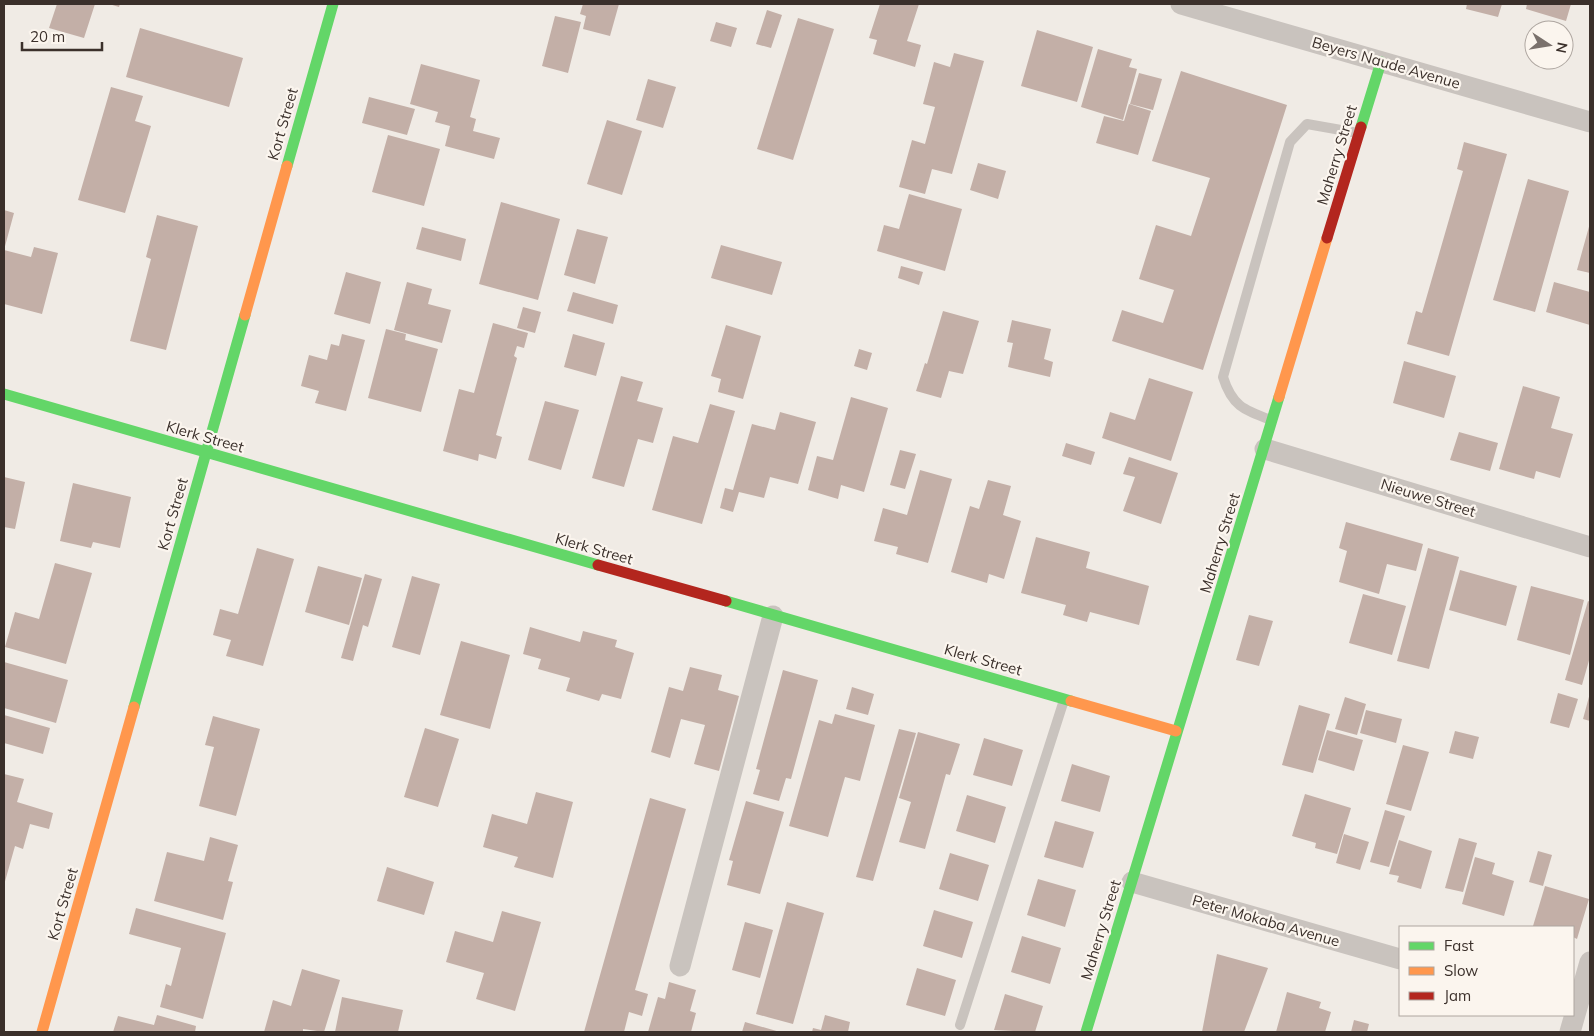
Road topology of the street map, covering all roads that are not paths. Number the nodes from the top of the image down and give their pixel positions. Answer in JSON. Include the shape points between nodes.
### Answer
{"nodes":[{"id":1,"x":332,"y":4,"type":"edge"},
{"id":2,"x":1181,"y":4,"type":"edge"},
{"id":3,"x":1381,"y":62,"type":"junction"},
{"id":4,"x":1590,"y":122,"type":"edge"},
{"id":5,"x":1359,"y":134,"type":"junction"},
{"id":6,"x":4,"y":394,"type":"edge"},
{"id":7,"x":1273,"y":421,"type":"junction"},
{"id":8,"x":1265,"y":449,"type":"junction"},
{"id":9,"x":206,"y":453,"type":"junction"},
{"id":10,"x":1590,"y":548,"type":"edge"},
{"id":11,"x":773,"y":616,"type":"junction"},
{"id":12,"x":1064,"y":699,"type":"junction"},
{"id":13,"x":1176,"y":731,"type":"junction"},
{"id":14,"x":1132,"y":882,"type":"junction"},
{"id":15,"x":1399,"y":960,"type":"edge"},
{"id":16,"x":1590,"y":962,"type":"edge"},
{"id":17,"x":680,"y":966,"type":"dead end"},
{"id":18,"x":1580,"y":1011,"type":"edge"},
{"id":19,"x":960,"y":1025,"type":"dead end"},
{"id":20,"x":42,"y":1032,"type":"edge"},
{"id":21,"x":1086,"y":1032,"type":"edge"},
{"id":22,"x":1570,"y":1032,"type":"edge"}],
"edges":[{"from":1,"to":9,"type":"street","name":"Kort Street"},
{"from":2,"to":3,"type":"street","name":"Beyers Naude Avenue"},
{"from":3,"to":4,"type":"street","name":"Beyers Naude Avenue"},
{"from":3,"to":5,"type":"street","name":"Maherry Street"},
{"from":5,"to":7,"type":"street","name":"Maherry Street"},
{"from":5,"to":7,"type":"lane","via":[[1307,124],[1290,142],[1223,377],[1232,399],[1246,411]]},
{"from":6,"to":9,"type":"street","name":"Klerk Street"},
{"from":7,"to":8,"type":"street","name":"Maherry Street"},
{"from":8,"to":10,"type":"street","name":"Nieuwe Street"},
{"from":8,"to":13,"type":"street","name":"Maherry Street"},
{"from":9,"to":11,"type":"street","name":"Klerk Street"},
{"from":9,"to":20,"type":"street","name":"Kort Street"},
{"from":11,"to":12,"type":"street","name":"Klerk Street"},
{"from":11,"to":17,"type":"street"},
{"from":12,"to":13,"type":"street","name":"Klerk Street"},
{"from":12,"to":19,"type":"lane"},
{"from":13,"to":14,"type":"street","name":"Maherry Street"},
{"from":14,"to":15,"type":"street","name":"Peter Mokaba Avenue"},
{"from":14,"to":21,"type":"street","name":"Maherry Street"},
{"from":16,"to":18,"type":"street"},
{"from":18,"to":22,"type":"street"}]}
